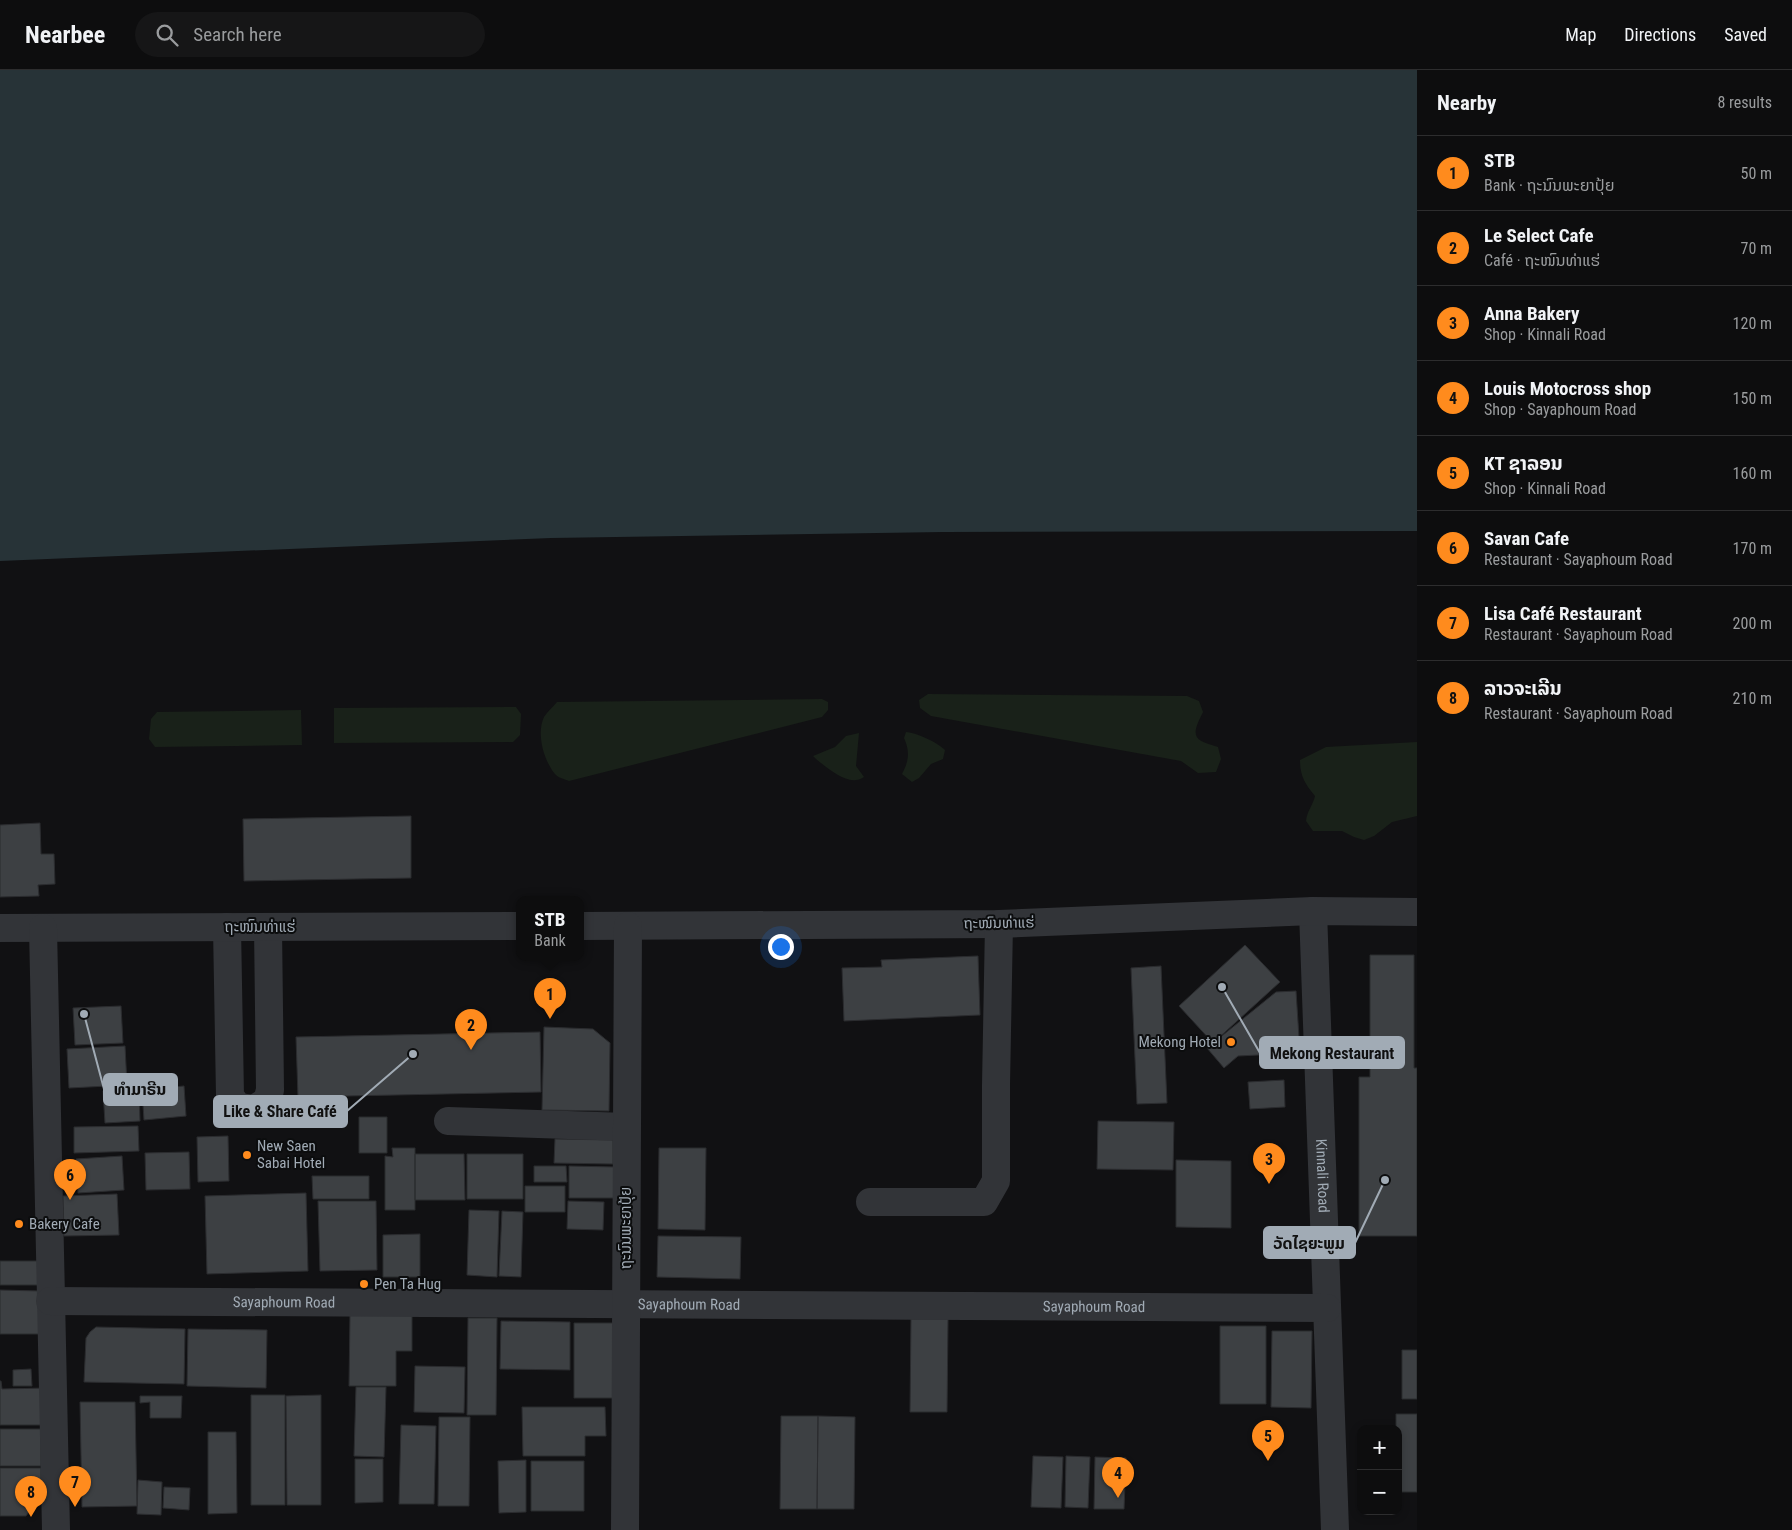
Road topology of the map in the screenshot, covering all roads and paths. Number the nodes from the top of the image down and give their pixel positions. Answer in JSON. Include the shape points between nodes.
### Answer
{"nodes":[{"id":1,"x":1313,"y":912,"type":"junction"},
{"id":2,"x":1417,"y":912,"type":"edge"},
{"id":3,"x":999,"y":924,"type":"junction"},
{"id":4,"x":516,"y":926,"type":"edge"},
{"id":5,"x":584,"y":926,"type":"edge"},
{"id":6,"x":628,"y":926,"type":"junction"},
{"id":7,"x":227,"y":927,"type":"junction"},
{"id":8,"x":268,"y":927,"type":"junction"},
{"id":9,"x":0,"y":928,"type":"edge"},
{"id":10,"x":43,"y":928,"type":"junction"},
{"id":11,"x":448,"y":1121,"type":"dead end"},
{"id":12,"x":627,"y":1126,"type":"junction"},
{"id":13,"x":870,"y":1202,"type":"dead end"},
{"id":14,"x":50,"y":1301,"type":"junction"},
{"id":15,"x":625,"y":1305,"type":"junction"},
{"id":16,"x":1327,"y":1308,"type":"junction"},
{"id":17,"x":56,"y":1530,"type":"edge"},
{"id":18,"x":625,"y":1530,"type":"edge"},
{"id":19,"x":1335,"y":1530,"type":"edge"}],
"edges":[{"from":1,"to":2,"type":"street","name":"ຖະໜົນທ່າແຮ່"},
{"from":1,"to":3,"type":"street","name":"ຖະໜົນທ່າແຮ່"},
{"from":1,"to":16,"type":"street","name":"Kinnali Road"},
{"from":3,"to":6,"type":"street","name":"ຖະໜົນທ່າແຮ່"},
{"from":3,"to":13,"type":"street","via":[[996,1181],[984,1202]]},
{"from":4,"to":8,"type":"street","name":"ຖະໜົນທ່າແຮ່"},
{"from":5,"to":6,"type":"street","name":"ຖະໜົນທ່າແຮ່"},
{"from":6,"to":12,"type":"street","name":"ຖະນົນພະຍາປຸ້ຍ"},
{"from":7,"to":8,"type":"street","name":"ຖະໜົນທ່າແຮ່"},
{"from":7,"to":8,"type":"street","via":[[230,1096],[238,1107],[254,1109],[266,1101],[270,1090]]},
{"from":7,"to":10,"type":"street","name":"ຖະໜົນທ່າແຮ່"},
{"from":9,"to":10,"type":"street","name":"ຖະໜົນທ່າແຮ່"},
{"from":10,"to":14,"type":"street"},
{"from":11,"to":12,"type":"street"},
{"from":12,"to":15,"type":"street","name":"ຖະນົນພະຍາປຸ້ຍ"},
{"from":14,"to":15,"type":"street","name":"Sayaphoum Road"},
{"from":14,"to":17,"type":"street"},
{"from":15,"to":16,"type":"street","name":"Sayaphoum Road"},
{"from":15,"to":18,"type":"street","name":"ຖະນົນພະຍາປຸ້ຍ"},
{"from":16,"to":19,"type":"street","name":"Kinnali Road"}]}
